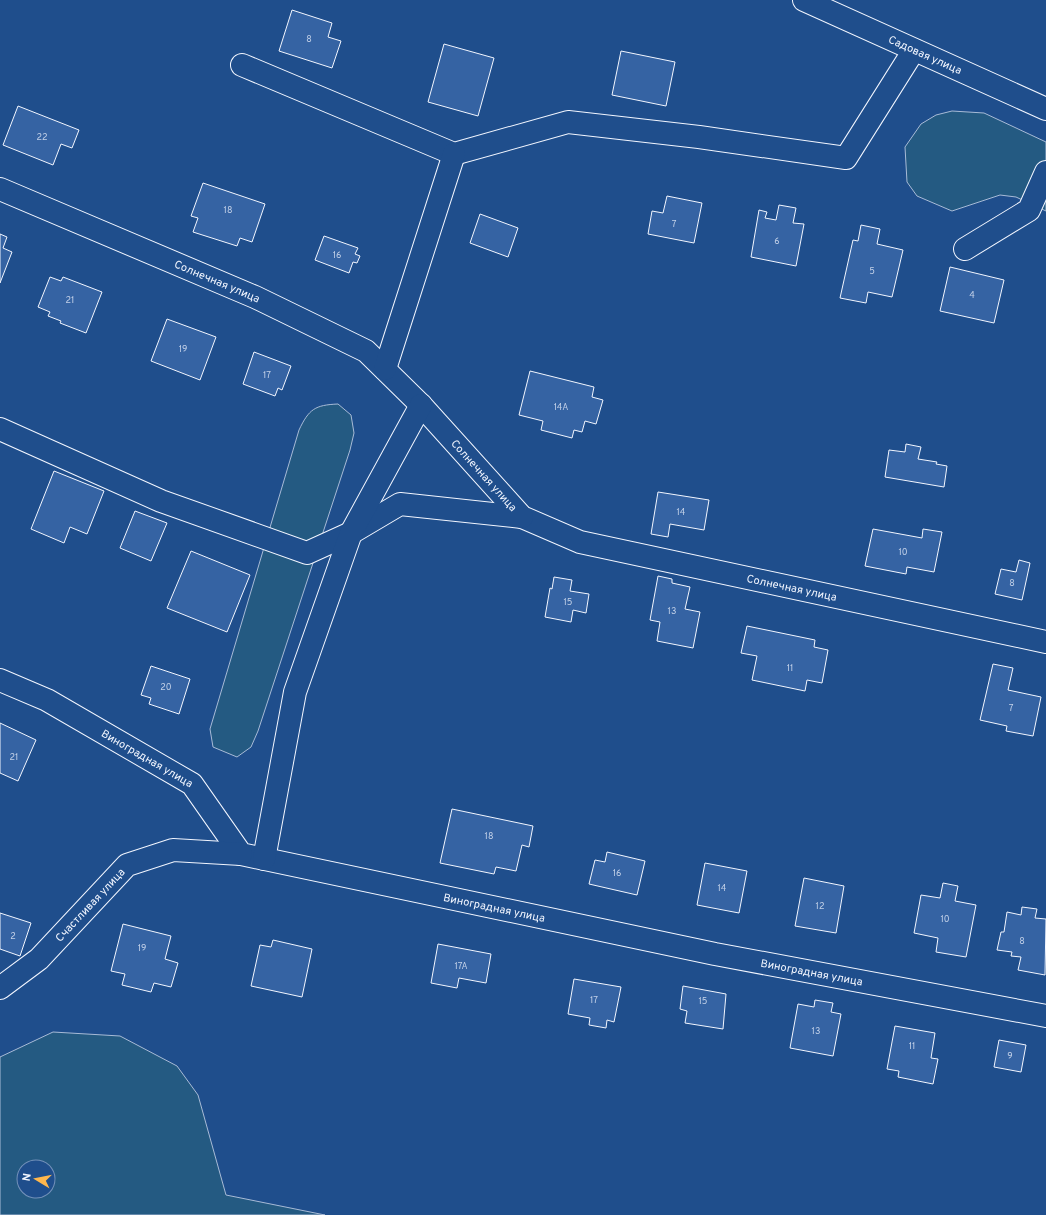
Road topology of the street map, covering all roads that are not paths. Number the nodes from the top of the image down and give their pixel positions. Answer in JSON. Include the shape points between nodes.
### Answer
{"nodes":[{"id":1,"x":804,"y":0,"type":"edge"},
{"id":2,"x":914,"y":50,"type":"junction"},
{"id":3,"x":242,"y":65,"type":"dead end"},
{"id":4,"x":1046,"y":109,"type":"edge"},
{"id":5,"x":454,"y":154,"type":"junction"},
{"id":6,"x":1046,"y":172,"type":"edge"},
{"id":7,"x":0,"y":189,"type":"edge"},
{"id":8,"x":964,"y":249,"type":"dead end"},
{"id":9,"x":385,"y":369,"type":"junction"},
{"id":10,"x":421,"y":405,"type":"junction"},
{"id":11,"x":0,"y":429,"type":"edge"},
{"id":12,"x":522,"y":517,"type":"junction"},
{"id":13,"x":351,"y":534,"type":"junction"},
{"id":14,"x":1046,"y":642,"type":"edge"},
{"id":15,"x":0,"y":680,"type":"edge"},
{"id":16,"x":241,"y":854,"type":"junction"},
{"id":17,"x":264,"y":859,"type":"junction"},
{"id":18,"x":0,"y":988,"type":"edge"},
{"id":19,"x":1046,"y":1016,"type":"edge"}],
"edges":[{"from":1,"to":2,"type":"street","name":"Садовая улица"},
{"from":2,"to":4,"type":"street","name":"Садовая улица"},
{"from":2,"to":5,"type":"street","via":[[846,158],[568,122]]},
{"from":3,"to":5,"type":"street"},
{"from":5,"to":9,"type":"street"},
{"from":6,"to":8,"type":"street","via":[[1029,210]]},
{"from":7,"to":9,"type":"street","name":"Солнечная улица","via":[[255,297],[366,351]]},
{"from":9,"to":10,"type":"street","name":"Солнечная улица"},
{"from":10,"to":12,"type":"street","name":"Солнечная улица"},
{"from":10,"to":13,"type":"street"},
{"from":11,"to":13,"type":"street","via":[[161,501],[307,554]]},
{"from":12,"to":13,"type":"street","via":[[400,504]]},
{"from":12,"to":14,"type":"street","name":"Солнечная улица","via":[[580,542]]},
{"from":13,"to":17,"type":"street","via":[[295,692]]},
{"from":15,"to":16,"type":"street","name":"Виноградная улица","via":[[47,700],[192,784]]},
{"from":16,"to":17,"type":"street","name":"Виноградная улица"},
{"from":16,"to":18,"type":"street","name":"Счастливая улица","via":[[173,850],[127,865],[39,959]]},
{"from":17,"to":19,"type":"street","name":"Виноградная улица","via":[[715,954]]}]}
